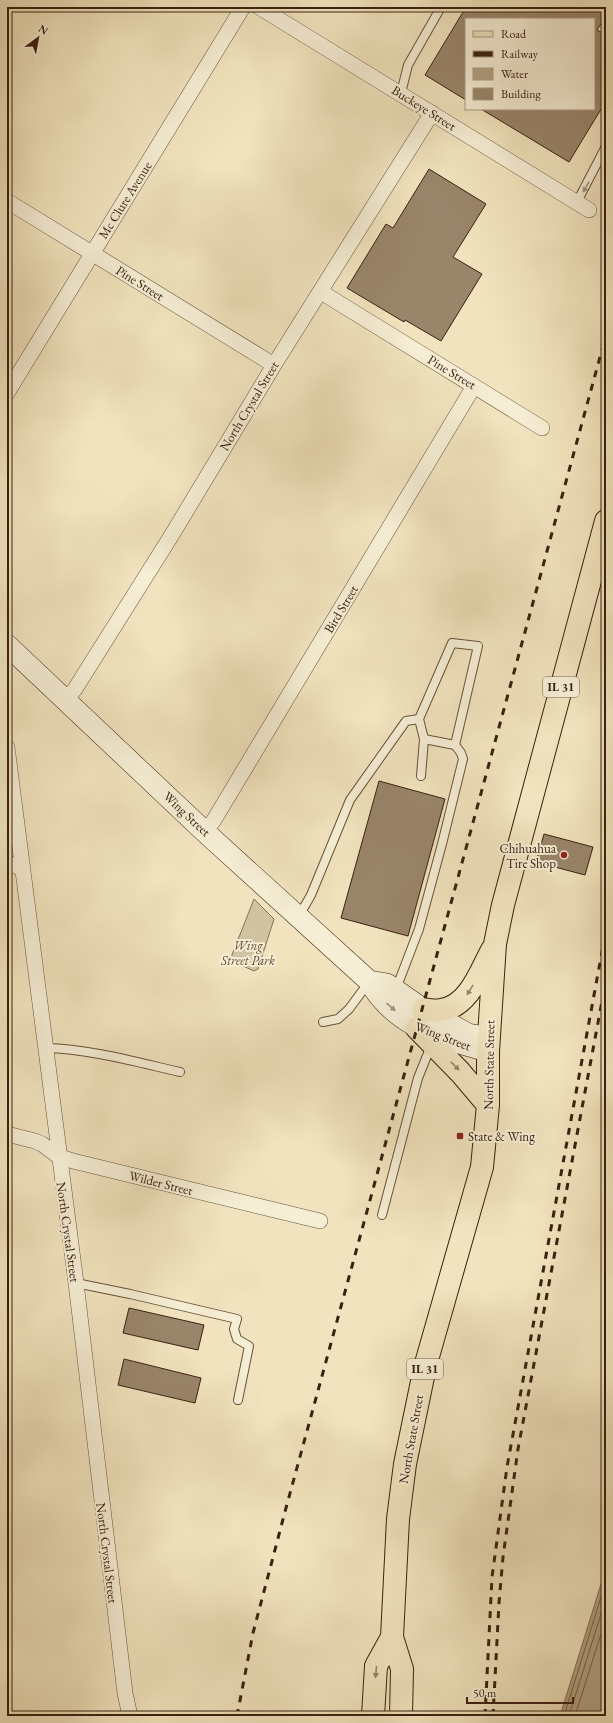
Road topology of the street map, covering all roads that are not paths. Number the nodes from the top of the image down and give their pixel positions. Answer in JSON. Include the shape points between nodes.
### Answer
{"nodes":[{"id":1,"x":243,"y":7,"type":"edge"},
{"id":2,"x":259,"y":7,"type":"edge"},
{"id":3,"x":441,"y":7,"type":"edge"},
{"id":4,"x":401,"y":93,"type":"junction"},
{"id":5,"x":432,"y":113,"type":"junction"},
{"id":6,"x":606,"y":146,"type":"edge"},
{"id":7,"x":7,"y":201,"type":"edge"},
{"id":8,"x":583,"y":206,"type":"joint"},
{"id":9,"x":92,"y":253,"type":"junction"},
{"id":10,"x":321,"y":292,"type":"junction"},
{"id":11,"x":274,"y":365,"type":"junction"},
{"id":12,"x":474,"y":386,"type":"junction"},
{"id":13,"x":7,"y":393,"type":"edge"},
{"id":14,"x":542,"y":428,"type":"dead end"},
{"id":15,"x":606,"y":521,"type":"edge"},
{"id":16,"x":7,"y":645,"type":"edge"},
{"id":17,"x":66,"y":700,"type":"junction"},
{"id":18,"x":419,"y":719,"type":"junction"},
{"id":19,"x":424,"y":739,"type":"junction"},
{"id":20,"x":455,"y":746,"type":"junction"},
{"id":21,"x":7,"y":747,"type":"edge"},
{"id":22,"x":421,"y":776,"type":"dead end"},
{"id":23,"x":206,"y":832,"type":"junction"},
{"id":24,"x":14,"y":865,"type":"edge"},
{"id":25,"x":299,"y":916,"type":"junction"},
{"id":26,"x":495,"y":944,"type":"junction"},
{"id":27,"x":370,"y":981,"type":"junction"},
{"id":28,"x":395,"y":990,"type":"junction"},
{"id":29,"x":420,"y":1019,"type":"junction"},
{"id":30,"x":323,"y":1022,"type":"dead end"},
{"id":31,"x":433,"y":1044,"type":"junction"},
{"id":32,"x":488,"y":1045,"type":"junction"},
{"id":33,"x":45,"y":1048,"type":"junction"},
{"id":34,"x":180,"y":1072,"type":"dead end"},
{"id":35,"x":488,"y":1106,"type":"junction"},
{"id":36,"x":7,"y":1134,"type":"edge"},
{"id":37,"x":58,"y":1156,"type":"junction"},
{"id":38,"x":382,"y":1215,"type":"dead end"},
{"id":39,"x":320,"y":1221,"type":"dead end"},
{"id":40,"x":76,"y":1283,"type":"junction"},
{"id":41,"x":238,"y":1400,"type":"dead end"},
{"id":42,"x":392,"y":1637,"type":"junction"},
{"id":43,"x":130,"y":1716,"type":"edge"},
{"id":44,"x":373,"y":1716,"type":"edge"},
{"id":45,"x":401,"y":1716,"type":"edge"}],
"edges":[{"from":1,"to":9,"type":"street","name":"Mc Clure Avenue"},
{"from":2,"to":4,"type":"street","name":"Buckeye Street"},
{"from":3,"to":4,"type":"lane","via":[[408,65]]},
{"from":4,"to":5,"type":"street","name":"Buckeye Street"},
{"from":5,"to":8,"type":"street","name":"Buckeye Street"},
{"from":5,"to":10,"type":"street","name":"North Crystal Street"},
{"from":6,"to":8,"type":"lane","one_way":true},
{"from":7,"to":9,"type":"street","name":"Pine Street"},
{"from":9,"to":11,"type":"street","name":"Pine Street"},
{"from":9,"to":13,"type":"street","name":"Mc Clure Avenue"},
{"from":10,"to":11,"type":"street","name":"North Crystal Street"},
{"from":10,"to":12,"type":"street","name":"Pine Street"},
{"from":11,"to":17,"type":"street","name":"North Crystal Street","via":[[173,533]]},
{"from":12,"to":14,"type":"street","name":"Pine Street"},
{"from":12,"to":23,"type":"street","name":"Bird Street"},
{"from":15,"to":26,"type":"main road","name":"North State Street","number":"IL 31","via":[[516,854]]},
{"from":16,"to":17,"type":"street","name":"Wing Street"},
{"from":17,"to":23,"type":"street","name":"Wing Street"},
{"from":18,"to":19,"type":"lane"},
{"from":18,"to":20,"type":"lane","via":[[452,643],[478,646]]},
{"from":18,"to":25,"type":"lane","via":[[406,721],[350,800],[311,895]]},
{"from":19,"to":20,"type":"lane"},
{"from":19,"to":22,"type":"lane"},
{"from":20,"to":28,"type":"lane","via":[[463,759],[455,796],[418,929]]},
{"from":21,"to":24,"type":"street","name":"North Crystal Street"},
{"from":23,"to":25,"type":"street","name":"Wing Street"},
{"from":24,"to":33,"type":"street","name":"North Crystal Street"},
{"from":25,"to":27,"type":"street","name":"Wing Street"},
{"from":26,"to":29,"type":"main road","one_way":true,"via":[[463,1000],[450,1008]]},
{"from":26,"to":32,"type":"main road","name":"North State Street","number":"IL 31"},
{"from":27,"to":28,"type":"street","name":"Wing Street","via":[[387,984]]},
{"from":27,"to":29,"type":"street","name":"Wing Street","one_way":true,"via":[[377,996]]},
{"from":27,"to":30,"type":"lane","via":[[349,1010],[338,1018]]},
{"from":28,"to":29,"type":"street","name":"Wing Street"},
{"from":29,"to":31,"type":"main road"},
{"from":29,"to":32,"type":"street","name":"Wing Street","via":[[450,1041]]},
{"from":31,"to":35,"type":"main road","one_way":true},
{"from":31,"to":38,"type":"lane","via":[[418,1078]]},
{"from":32,"to":35,"type":"main road","name":"North State Street","number":"IL 31"},
{"from":33,"to":34,"type":"lane","via":[[60,1048],[118,1058]]},
{"from":33,"to":37,"type":"street","name":"North Crystal Street"},
{"from":35,"to":42,"type":"main road","name":"North State Street","number":"IL 31","via":[[482,1167],[425,1367],[405,1464],[398,1519]]},
{"from":36,"to":37,"type":"street","name":"Wilder Street","via":[[42,1144]]},
{"from":37,"to":39,"type":"street","name":"Wilder Street"},
{"from":37,"to":40,"type":"street","name":"North Crystal Street"},
{"from":40,"to":41,"type":"lane","via":[[237,1319],[234,1329],[237,1339],[249,1346]]},
{"from":40,"to":43,"type":"street","name":"North Crystal Street","via":[[101,1501]]},
{"from":42,"to":44,"type":"main road","name":"North State Street","number":"IL 31","one_way":true,"via":[[376,1666]]},
{"from":42,"to":45,"type":"main road","name":"North State Street","number":"IL 31","via":[[402,1669]]}]}
